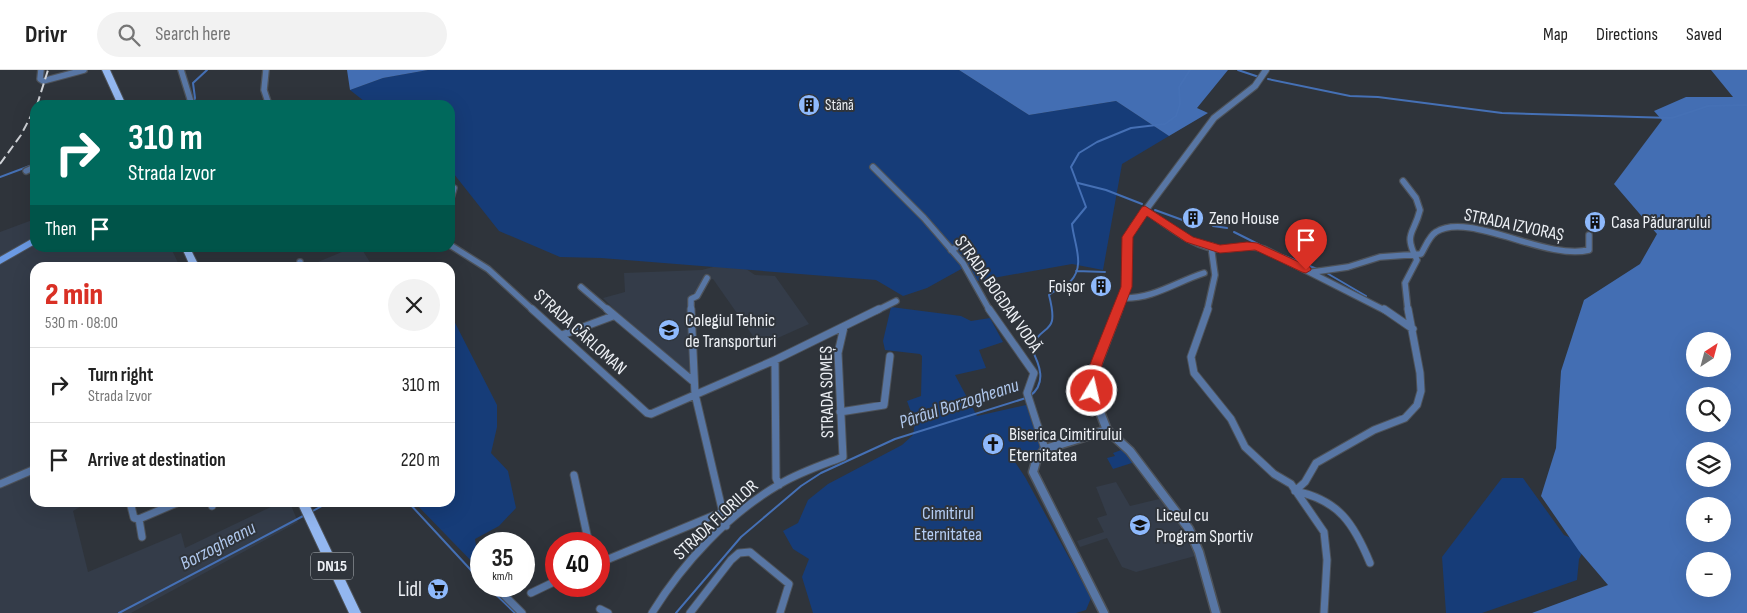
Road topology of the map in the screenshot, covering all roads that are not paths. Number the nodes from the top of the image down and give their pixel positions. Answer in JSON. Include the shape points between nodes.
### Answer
{"nodes":[{"id":1,"x":41,"y":70,"type":"edge"},
{"id":2,"x":84,"y":70,"type":"edge"},
{"id":3,"x":106,"y":70,"type":"edge"},
{"id":4,"x":181,"y":70,"type":"edge"},
{"id":5,"x":266,"y":70,"type":"edge"},
{"id":6,"x":1266,"y":70,"type":"edge"},
{"id":7,"x":120,"y":100,"type":"edge"},
{"id":8,"x":190,"y":100,"type":"edge"},
{"id":9,"x":267,"y":100,"type":"edge"},
{"id":10,"x":873,"y":167,"type":"dead end"},
{"id":11,"x":30,"y":169,"type":"edge"},
{"id":12,"x":26,"y":170,"type":"dead end"},
{"id":13,"x":1403,"y":181,"type":"dead end"},
{"id":14,"x":1145,"y":210,"type":"junction"},
{"id":15,"x":1589,"y":235,"type":"dead end"},
{"id":16,"x":30,"y":243,"type":"edge"},
{"id":17,"x":1211,"y":246,"type":"junction"},
{"id":18,"x":455,"y":248,"type":"edge"},
{"id":19,"x":965,"y":248,"type":"dead end"},
{"id":20,"x":951,"y":250,"type":"junction"},
{"id":21,"x":1414,"y":255,"type":"junction"},
{"id":22,"x":0,"y":261,"type":"edge"},
{"id":23,"x":1204,"y":272,"type":"dead end"},
{"id":24,"x":1313,"y":272,"type":"junction"},
{"id":25,"x":707,"y":278,"type":"dead end"},
{"id":26,"x":581,"y":287,"type":"dead end"},
{"id":27,"x":1123,"y":298,"type":"junction"},
{"id":28,"x":896,"y":301,"type":"dead end"},
{"id":29,"x":613,"y":316,"type":"junction"},
{"id":30,"x":844,"y":327,"type":"junction"},
{"id":31,"x":1414,"y":330,"type":"junction"},
{"id":32,"x":562,"y":335,"type":"junction"},
{"id":33,"x":890,"y":356,"type":"dead end"},
{"id":34,"x":775,"y":360,"type":"junction"},
{"id":35,"x":694,"y":382,"type":"junction"},
{"id":36,"x":695,"y":394,"type":"junction"},
{"id":37,"x":840,"y":412,"type":"junction"},
{"id":38,"x":1107,"y":430,"type":"junction"},
{"id":39,"x":1045,"y":448,"type":"junction"},
{"id":40,"x":843,"y":457,"type":"joint"},
{"id":41,"x":30,"y":471,"type":"edge"},
{"id":42,"x":574,"y":475,"type":"dead end"},
{"id":43,"x":0,"y":484,"type":"edge"},
{"id":44,"x":779,"y":485,"type":"junction"},
{"id":45,"x":1295,"y":492,"type":"junction"},
{"id":46,"x":131,"y":507,"type":"edge"},
{"id":47,"x":167,"y":507,"type":"edge"},
{"id":48,"x":306,"y":510,"type":"edge"},
{"id":49,"x":722,"y":512,"type":"junction"},
{"id":50,"x":139,"y":519,"type":"junction"},
{"id":51,"x":726,"y":526,"type":"junction"},
{"id":52,"x":586,"y":532,"type":"edge"},
{"id":53,"x":142,"y":537,"type":"dead end"},
{"id":54,"x":610,"y":558,"type":"edge"},
{"id":55,"x":1370,"y":563,"type":"dead end"},
{"id":56,"x":506,"y":597,"type":"edge"},
{"id":57,"x":600,"y":609,"type":"dead end"},
{"id":58,"x":355,"y":613,"type":"edge"},
{"id":59,"x":522,"y":613,"type":"edge"},
{"id":60,"x":608,"y":613,"type":"edge"},
{"id":61,"x":652,"y":613,"type":"edge"},
{"id":62,"x":690,"y":613,"type":"edge"},
{"id":63,"x":780,"y":613,"type":"edge"},
{"id":64,"x":1104,"y":613,"type":"edge"},
{"id":65,"x":1216,"y":613,"type":"edge"},
{"id":66,"x":1324,"y":613,"type":"edge"}],
"edges":[{"from":1,"to":2,"type":"street","via":[[40,79],[43,81]]},
{"from":3,"to":7,"type":"main road"},
{"from":4,"to":8,"type":"street"},
{"from":5,"to":9,"type":"street","via":[[264,90]]},
{"from":6,"to":14,"type":"street","via":[[1255,86],[1214,118]]},
{"from":10,"to":20,"type":"street","name":"STRADA BOGDAN VODĂ"},
{"from":11,"to":12,"type":"street"},
{"from":13,"to":21,"type":"street","via":[[1420,205],[1408,238]]},
{"from":14,"to":17,"type":"street","via":[[1184,236]]},
{"from":14,"to":27,"type":"street","via":[[1127,237],[1127,287]]},
{"from":15,"to":21,"type":"street","name":"STRADA IZVORAȘ","via":[[1589,250],[1578,252],[1473,229],[1448,227],[1436,233],[1421,254]]},
{"from":16,"to":22,"type":"main road"},
{"from":17,"to":24,"type":"street","via":[[1220,249],[1257,246]]},
{"from":17,"to":45,"type":"street","via":[[1217,277],[1213,296],[1192,348],[1194,373],[1231,418],[1245,447],[1290,484]]},
{"from":18,"to":32,"type":"street","name":"STRADA CÂRLOMAN","via":[[488,269]]},
{"from":19,"to":20,"type":"street","via":[[960,246]]},
{"from":20,"to":39,"type":"street","name":"STRADA BOGDAN VODĂ","via":[[963,263],[986,306],[1034,372],[1027,393]]},
{"from":21,"to":24,"type":"street","via":[[1380,257],[1348,267]]},
{"from":21,"to":31,"type":"street","via":[[1416,265],[1407,276],[1404,288]]},
{"from":23,"to":27,"type":"street","via":[[1155,294],[1133,300]]},
{"from":24,"to":31,"type":"street","via":[[1393,314]]},
{"from":25,"to":35,"type":"street","via":[[697,296],[691,299]]},
{"from":26,"to":29,"type":"street"},
{"from":27,"to":38,"type":"street","via":[[1092,383],[1095,403]]},
{"from":28,"to":30,"type":"street"},
{"from":29,"to":32,"type":"street"},
{"from":29,"to":35,"type":"street"},
{"from":30,"to":34,"type":"street"},
{"from":30,"to":37,"type":"street","name":"STRADA SOMEȘ","via":[[838,354]]},
{"from":31,"to":45,"type":"street","via":[[1420,386],[1420,401],[1416,408],[1405,418],[1317,461],[1306,485]]},
{"from":32,"to":36,"type":"street","name":"STRADA CÂRLOMAN","via":[[647,413],[652,414]]},
{"from":33,"to":37,"type":"street","via":[[884,405]]},
{"from":34,"to":36,"type":"street"},
{"from":34,"to":44,"type":"street"},
{"from":35,"to":36,"type":"street"},
{"from":36,"to":49,"type":"street"},
{"from":37,"to":40,"type":"street","name":"STRADA SOMEȘ"},
{"from":38,"to":39,"type":"street"},
{"from":38,"to":65,"type":"street","via":[[1130,451],[1189,529]]},
{"from":39,"to":64,"type":"street","via":[[1036,461],[1035,479]]},
{"from":40,"to":44,"type":"street","name":"STRADA FLORILOR"},
{"from":41,"to":43,"type":"street"},
{"from":42,"to":52,"type":"street"},
{"from":44,"to":51,"type":"street","name":"STRADA FLORILOR"},
{"from":45,"to":55,"type":"street","via":[[1310,493],[1344,514]]},
{"from":45,"to":66,"type":"street","via":[[1324,532],[1327,560]]},
{"from":46,"to":50,"type":"street","via":[[134,518]]},
{"from":47,"to":50,"type":"street"},
{"from":48,"to":58,"type":"main road","number":"DN15"},
{"from":49,"to":51,"type":"street"},
{"from":49,"to":54,"type":"street","name":"STRADA FLORILOR"},
{"from":50,"to":53,"type":"street"},
{"from":51,"to":61,"type":"street","name":"STRADA FLORILOR","via":[[682,571]]},
{"from":56,"to":59,"type":"street"},
{"from":57,"to":60,"type":"street"},
{"from":62,"to":63,"type":"street","via":[[731,560],[739,553],[750,552],[789,584]]}]}
